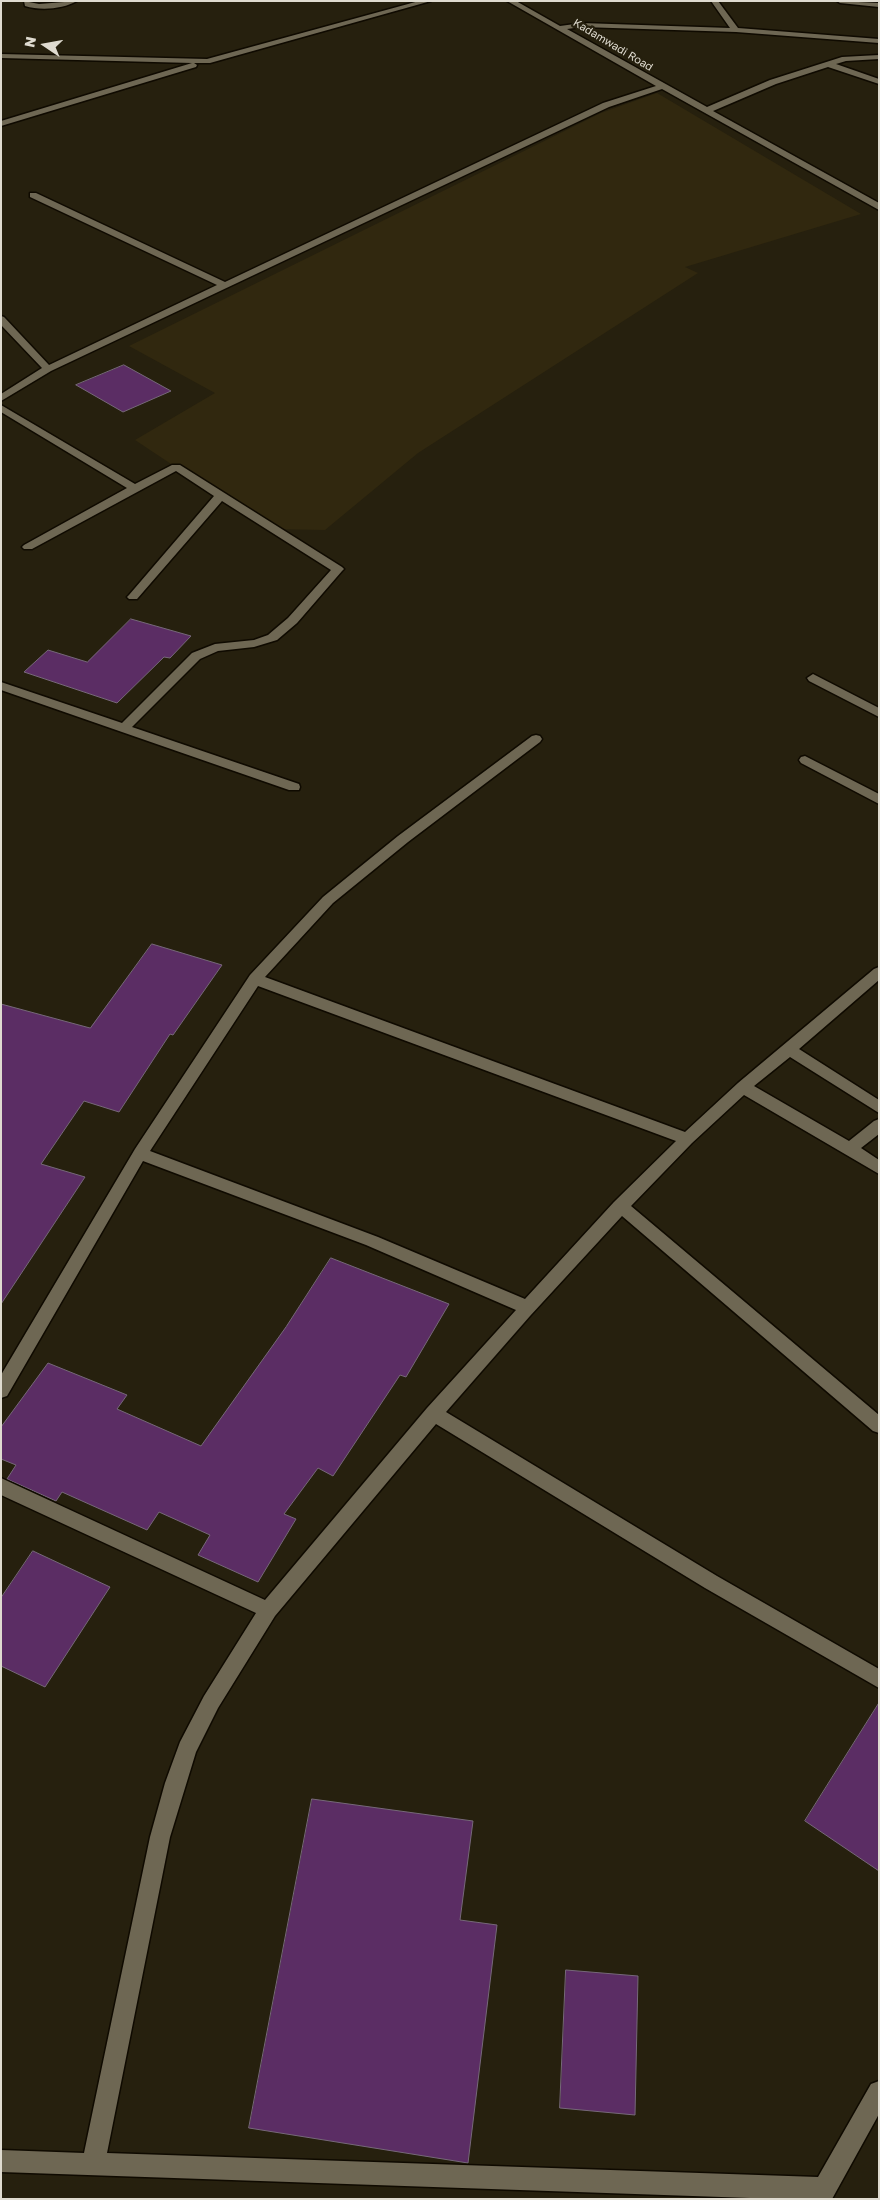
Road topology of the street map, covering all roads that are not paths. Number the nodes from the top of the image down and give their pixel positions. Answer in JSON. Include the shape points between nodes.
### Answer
{"nodes":[{"id":1,"x":28,"y":1,"type":"edge"},
{"id":2,"x":74,"y":1,"type":"edge"},
{"id":3,"x":428,"y":1,"type":"edge"},
{"id":4,"x":510,"y":1,"type":"edge"},
{"id":5,"x":714,"y":1,"type":"edge"},
{"id":6,"x":840,"y":1,"type":"edge"},
{"id":7,"x":879,"y":5,"type":"edge"},
{"id":8,"x":561,"y":28,"type":"junction"},
{"id":9,"x":736,"y":30,"type":"junction"},
{"id":10,"x":879,"y":41,"type":"edge"},
{"id":11,"x":1,"y":56,"type":"edge"},
{"id":12,"x":879,"y":57,"type":"edge"},
{"id":13,"x":207,"y":61,"type":"junction"},
{"id":14,"x":830,"y":65,"type":"junction"},
{"id":15,"x":879,"y":82,"type":"edge"},
{"id":16,"x":660,"y":87,"type":"junction"},
{"id":17,"x":705,"y":111,"type":"junction"},
{"id":18,"x":1,"y":124,"type":"edge"},
{"id":19,"x":33,"y":195,"type":"dead end"},
{"id":20,"x":879,"y":207,"type":"edge"},
{"id":21,"x":224,"y":285,"type":"junction"},
{"id":22,"x":1,"y":319,"type":"edge"},
{"id":23,"x":48,"y":369,"type":"junction"},
{"id":24,"x":1,"y":398,"type":"edge"},
{"id":25,"x":1,"y":408,"type":"edge"},
{"id":26,"x":135,"y":488,"type":"junction"},
{"id":27,"x":221,"y":495,"type":"junction"},
{"id":28,"x":28,"y":547,"type":"dead end"},
{"id":29,"x":133,"y":597,"type":"dead end"},
{"id":30,"x":813,"y":678,"type":"dead end"},
{"id":31,"x":1,"y":686,"type":"edge"},
{"id":32,"x":879,"y":713,"type":"edge"},
{"id":33,"x":122,"y":729,"type":"junction"},
{"id":34,"x":536,"y":739,"type":"dead end"},
{"id":35,"x":805,"y":760,"type":"dead end"},
{"id":36,"x":294,"y":788,"type":"dead end"},
{"id":37,"x":879,"y":800,"type":"edge"},
{"id":38,"x":878,"y":975,"type":"edge"},
{"id":39,"x":255,"y":979,"type":"junction"},
{"id":40,"x":789,"y":1050,"type":"junction"},
{"id":41,"x":743,"y":1087,"type":"junction"},
{"id":42,"x":879,"y":1107,"type":"edge"},
{"id":43,"x":879,"y":1125,"type":"edge"},
{"id":44,"x":687,"y":1139,"type":"junction"},
{"id":45,"x":850,"y":1149,"type":"junction"},
{"id":46,"x":140,"y":1153,"type":"junction"},
{"id":47,"x":879,"y":1168,"type":"edge"},
{"id":48,"x":620,"y":1206,"type":"junction"},
{"id":49,"x":528,"y":1308,"type":"junction"},
{"id":50,"x":1,"y":1391,"type":"edge"},
{"id":51,"x":433,"y":1414,"type":"junction"},
{"id":52,"x":879,"y":1426,"type":"edge"},
{"id":53,"x":1,"y":1486,"type":"edge"},
{"id":54,"x":268,"y":1610,"type":"junction"},
{"id":55,"x":879,"y":1680,"type":"edge"},
{"id":56,"x":879,"y":2092,"type":"edge"},
{"id":57,"x":1,"y":2161,"type":"edge"},
{"id":58,"x":93,"y":2165,"type":"junction"},
{"id":59,"x":822,"y":2194,"type":"edge"}],
"edges":[{"from":1,"to":2,"type":"street","via":[[33,7],[42,7]]},
{"from":3,"to":13,"type":"street"},
{"from":4,"to":8,"type":"street","name":"Kadamwadi Road"},
{"from":5,"to":9,"type":"street"},
{"from":6,"to":7,"type":"street"},
{"from":8,"to":9,"type":"street","name":"Kadamwadi Road","via":[[582,25]]},
{"from":8,"to":16,"type":"street","name":"Kadamwadi Road"},
{"from":9,"to":10,"type":"street","name":"Kadamwadi Road"},
{"from":11,"to":13,"type":"street"},
{"from":12,"to":14,"type":"street","via":[[845,59]]},
{"from":13,"to":18,"type":"street"},
{"from":14,"to":15,"type":"street"},
{"from":14,"to":17,"type":"street","via":[[773,82]]},
{"from":16,"to":17,"type":"street","name":"Kadamwadi Road"},
{"from":16,"to":21,"type":"street","via":[[606,105]]},
{"from":17,"to":20,"type":"street","name":"Kadamwadi Road"},
{"from":19,"to":21,"type":"street"},
{"from":21,"to":23,"type":"street"},
{"from":22,"to":23,"type":"street"},
{"from":23,"to":24,"type":"street"},
{"from":25,"to":26,"type":"street"},
{"from":26,"to":27,"type":"street","via":[[176,467]]},
{"from":26,"to":28,"type":"street"},
{"from":27,"to":29,"type":"street"},
{"from":27,"to":33,"type":"street","via":[[338,569],[280,634],[263,642],[220,645],[196,656]]},
{"from":30,"to":32,"type":"street"},
{"from":31,"to":33,"type":"street"},
{"from":33,"to":36,"type":"street"},
{"from":34,"to":39,"type":"street","via":[[328,900]]},
{"from":35,"to":37,"type":"street"},
{"from":38,"to":40,"type":"street"},
{"from":39,"to":44,"type":"street"},
{"from":39,"to":46,"type":"street"},
{"from":40,"to":41,"type":"street"},
{"from":40,"to":42,"type":"street"},
{"from":41,"to":44,"type":"street"},
{"from":41,"to":45,"type":"street"},
{"from":43,"to":45,"type":"street"},
{"from":44,"to":48,"type":"street"},
{"from":45,"to":47,"type":"street"},
{"from":46,"to":49,"type":"street","via":[[372,1241]]},
{"from":46,"to":50,"type":"street"},
{"from":48,"to":49,"type":"street"},
{"from":48,"to":52,"type":"street"},
{"from":49,"to":51,"type":"street"},
{"from":51,"to":54,"type":"street"},
{"from":51,"to":55,"type":"street"},
{"from":53,"to":54,"type":"street"},
{"from":54,"to":58,"type":"street","via":[[210,1702],[175,1783],[160,1837]]},
{"from":56,"to":59,"type":"street"},
{"from":57,"to":58,"type":"street"},
{"from":58,"to":59,"type":"street"}]}
